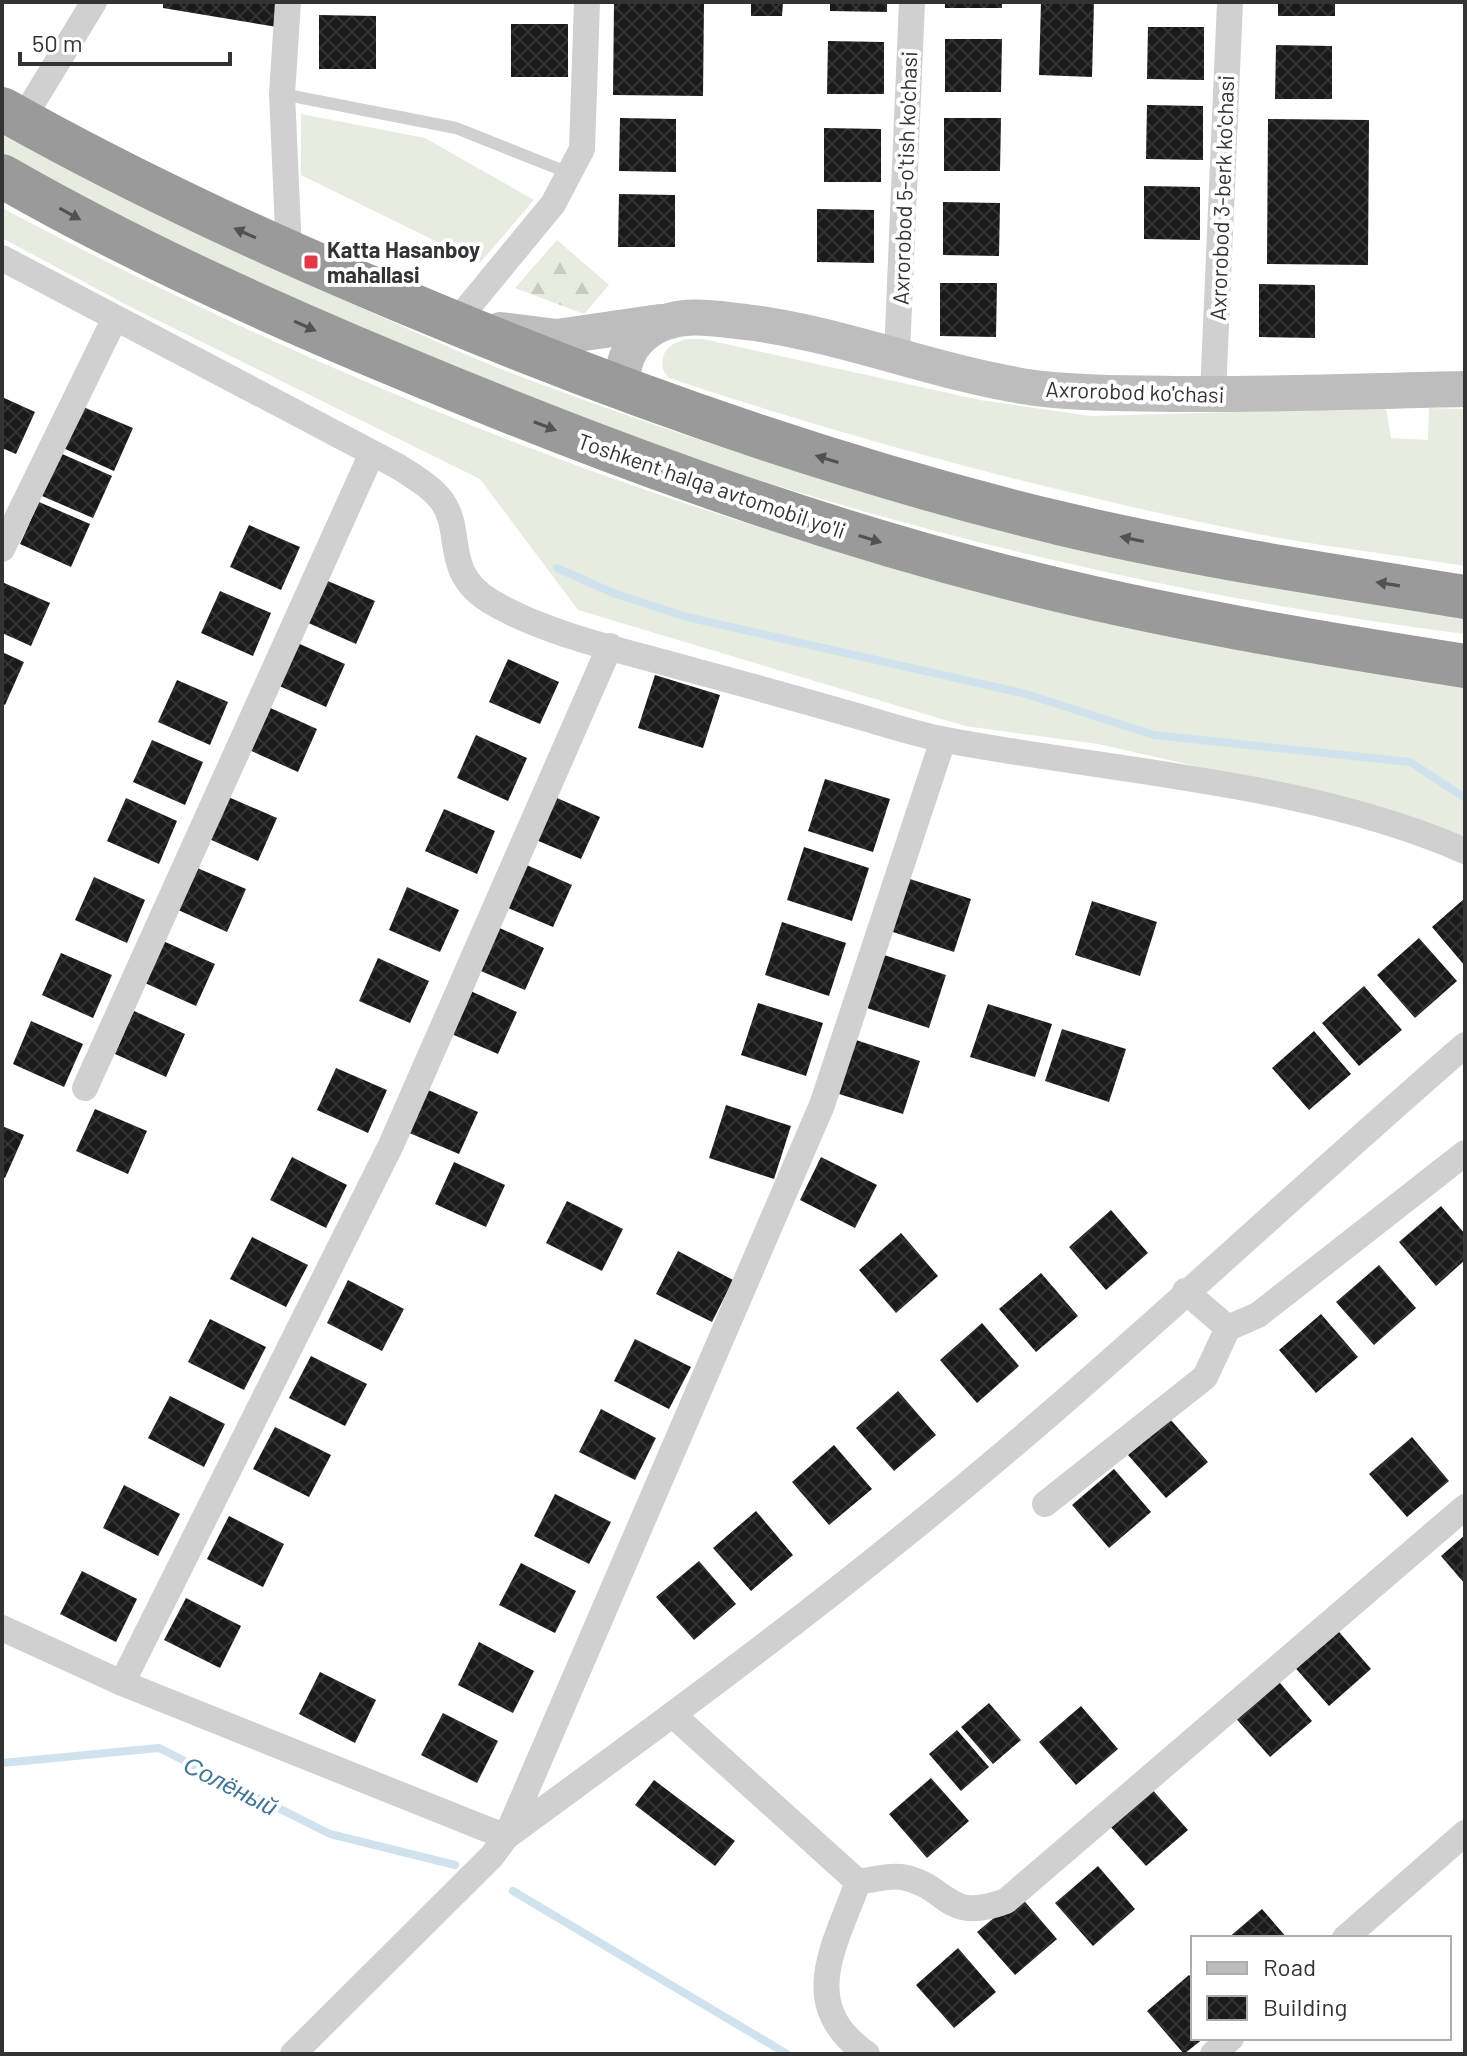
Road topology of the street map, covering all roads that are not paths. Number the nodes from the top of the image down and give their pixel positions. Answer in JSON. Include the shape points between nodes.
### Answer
{"nodes":[{"id":1,"x":94,"y":2,"type":"edge"},
{"id":2,"x":288,"y":2,"type":"edge"},
{"id":3,"x":587,"y":2,"type":"edge"},
{"id":4,"x":912,"y":2,"type":"edge"},
{"id":5,"x":1230,"y":2,"type":"edge"},
{"id":6,"x":282,"y":94,"type":"junction"},
{"id":7,"x":12,"y":114,"type":"edge"},
{"id":8,"x":569,"y":173,"type":"junction"},
{"id":9,"x":2,"y":176,"type":"edge"},
{"id":10,"x":289,"y":252,"type":"junction"},
{"id":11,"x":2,"y":258,"type":"edge"},
{"id":12,"x":114,"y":320,"type":"junction"},
{"id":13,"x":669,"y":321,"type":"junction"},
{"id":14,"x":455,"y":323,"type":"junction"},
{"id":15,"x":897,"y":354,"type":"junction"},
{"id":16,"x":1465,"y":389,"type":"edge"},
{"id":17,"x":624,"y":390,"type":"junction"},
{"id":18,"x":1213,"y":394,"type":"junction"},
{"id":19,"x":372,"y":453,"type":"junction"},
{"id":20,"x":2,"y":549,"type":"edge"},
{"id":21,"x":1465,"y":597,"type":"edge"},
{"id":22,"x":610,"y":646,"type":"junction"},
{"id":23,"x":1465,"y":666,"type":"edge"},
{"id":24,"x":943,"y":740,"type":"junction"},
{"id":25,"x":1465,"y":851,"type":"edge"},
{"id":26,"x":1465,"y":1045,"type":"edge"},
{"id":27,"x":85,"y":1088,"type":"dead end"},
{"id":28,"x":1465,"y":1153,"type":"edge"},
{"id":29,"x":1185,"y":1291,"type":"junction"},
{"id":30,"x":1228,"y":1328,"type":"junction"},
{"id":31,"x":1045,"y":1504,"type":"dead end"},
{"id":32,"x":1465,"y":1507,"type":"edge"},
{"id":33,"x":2,"y":1628,"type":"edge"},
{"id":34,"x":122,"y":1683,"type":"junction"},
{"id":35,"x":673,"y":1715,"type":"junction"},
{"id":36,"x":1465,"y":1833,"type":"edge"},
{"id":37,"x":506,"y":1837,"type":"junction"},
{"id":38,"x":858,"y":1882,"type":"junction"},
{"id":39,"x":1347,"y":1936,"type":"edge"},
{"id":40,"x":1229,"y":2040,"type":"edge"},
{"id":41,"x":293,"y":2054,"type":"edge"},
{"id":42,"x":867,"y":2054,"type":"edge"},
{"id":43,"x":1213,"y":2054,"type":"edge"}],
"edges":[{"from":1,"to":7,"type":"street"},
{"from":2,"to":6,"type":"street"},
{"from":3,"to":8,"type":"street","via":[[582,149]]},
{"from":4,"to":15,"type":"street","name":"Axrorobod 5-o'tish ko'chasi"},
{"from":5,"to":18,"type":"street","name":"Axrorobod 3-berk ko'chasi"},
{"from":6,"to":8,"type":"lane","via":[[456,128]]},
{"from":6,"to":10,"type":"street"},
{"from":10,"to":7,"type":"highway","one_way":true},
{"from":8,"to":14,"type":"street","via":[[553,204]]},
{"from":9,"to":23,"type":"highway","name":"Toshkent halqa avtomobil yo'li","one_way":true,"via":[[192,277],[364,352],[517,416],[783,512],[1119,604]]},
{"from":10,"to":14,"type":"highway"},
{"from":11,"to":12,"type":"street"},
{"from":12,"to":19,"type":"street"},
{"from":12,"to":20,"type":"street"},
{"from":13,"to":14,"type":"street","name":"Axrorobod ko'chasi","via":[[557,337]]},
{"from":13,"to":15,"type":"street","name":"Axrorobod ko'chasi","via":[[705,317],[780,326]]},
{"from":13,"to":17,"type":"street","name":"Axrorobod ko'chasi","via":[[627,350]]},
{"from":14,"to":17,"type":"highway"},
{"from":15,"to":18,"type":"street","name":"Axrorobod ko'chasi","via":[[1036,388]]},
{"from":16,"to":18,"type":"street","name":"Axrorobod ko'chasi"},
{"from":21,"to":17,"type":"highway","one_way":true,"via":[[1239,560],[1046,520],[884,477]]},
{"from":19,"to":22,"type":"street","via":[[442,500],[457,560],[487,600]]},
{"from":19,"to":27,"type":"street"},
{"from":22,"to":24,"type":"street"},
{"from":22,"to":34,"type":"street","via":[[391,1145]]},
{"from":24,"to":25,"type":"street","via":[[1326,806],[1395,823]]},
{"from":24,"to":37,"type":"street","via":[[822,1105]]},
{"from":26,"to":29,"type":"street"},
{"from":28,"to":30,"type":"street","via":[[1258,1315]]},
{"from":29,"to":30,"type":"street"},
{"from":29,"to":35,"type":"street","via":[[905,1535]]},
{"from":30,"to":31,"type":"street","via":[[1205,1377]]},
{"from":32,"to":38,"type":"street","via":[[1006,1901],[974,1910],[903,1877]]},
{"from":33,"to":34,"type":"street"},
{"from":34,"to":37,"type":"street"},
{"from":35,"to":37,"type":"street"},
{"from":35,"to":38,"type":"street"},
{"from":36,"to":39,"type":"street"},
{"from":37,"to":41,"type":"street"},
{"from":38,"to":42,"type":"street","via":[[823,1985],[847,2038]]},
{"from":40,"to":43,"type":"street"}]}
